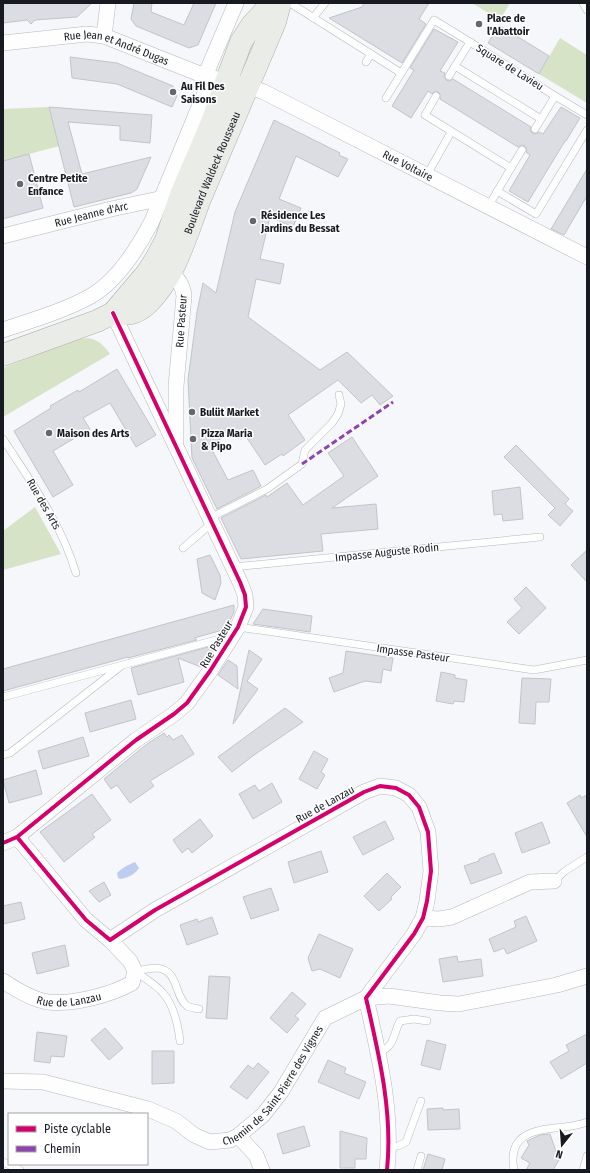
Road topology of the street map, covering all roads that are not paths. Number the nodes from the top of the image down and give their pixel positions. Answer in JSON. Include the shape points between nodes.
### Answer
{"nodes":[{"id":1,"x":108,"y":3,"type":"edge"},
{"id":2,"x":236,"y":3,"type":"edge"},
{"id":3,"x":276,"y":3,"type":"edge"},
{"id":4,"x":280,"y":3,"type":"edge"},
{"id":5,"x":290,"y":3,"type":"edge"},
{"id":6,"x":325,"y":3,"type":"edge"},
{"id":7,"x":583,"y":3,"type":"edge"},
{"id":8,"x":587,"y":10,"type":"edge"},
{"id":9,"x":313,"y":18,"type":"junction"},
{"id":10,"x":104,"y":36,"type":"junction"},
{"id":11,"x":470,"y":42,"type":"junction"},
{"id":12,"x":3,"y":43,"type":"edge"},
{"id":13,"x":371,"y":54,"type":"junction"},
{"id":14,"x":366,"y":62,"type":"dead end"},
{"id":15,"x":455,"y":66,"type":"junction"},
{"id":16,"x":401,"y":73,"type":"junction"},
{"id":17,"x":449,"y":76,"type":"dead end"},
{"id":18,"x":214,"y":79,"type":"junction"},
{"id":19,"x":248,"y":86,"type":"junction"},
{"id":20,"x":436,"y":96,"type":"dead end"},
{"id":21,"x":556,"y":96,"type":"junction"},
{"id":22,"x":386,"y":98,"type":"dead end"},
{"id":23,"x":587,"y":115,"type":"edge"},
{"id":24,"x":541,"y":119,"type":"junction"},
{"id":25,"x":534,"y":129,"type":"dead end"},
{"id":26,"x":587,"y":130,"type":"edge"},
{"id":27,"x":451,"y":132,"type":"junction"},
{"id":28,"x":522,"y":150,"type":"dead end"},
{"id":29,"x":511,"y":168,"type":"junction"},
{"id":30,"x":427,"y":175,"type":"junction"},
{"id":31,"x":497,"y":191,"type":"junction"},
{"id":32,"x":172,"y":196,"type":"junction"},
{"id":33,"x":488,"y":207,"type":"junction"},
{"id":34,"x":3,"y":236,"type":"edge"},
{"id":35,"x":587,"y":257,"type":"edge"},
{"id":36,"x":170,"y":272,"type":"junction"},
{"id":37,"x":113,"y":313,"type":"junction"},
{"id":38,"x":3,"y":330,"type":"edge"},
{"id":39,"x":6,"y":350,"type":"edge"},
{"id":40,"x":339,"y":395,"type":"dead end"},
{"id":41,"x":3,"y":439,"type":"edge"},
{"id":42,"x":176,"y":446,"type":"junction"},
{"id":43,"x":211,"y":520,"type":"junction"},
{"id":44,"x":540,"y":537,"type":"dead end"},
{"id":45,"x":183,"y":548,"type":"dead end"},
{"id":46,"x":233,"y":567,"type":"junction"},
{"id":47,"x":76,"y":573,"type":"dead end"},
{"id":48,"x":236,"y":631,"type":"junction"},
{"id":49,"x":587,"y":660,"type":"edge"},
{"id":50,"x":124,"y":663,"type":"junction"},
{"id":51,"x":3,"y":697,"type":"edge"},
{"id":52,"x":3,"y":755,"type":"edge"},
{"id":53,"x":17,"y":837,"type":"junction"},
{"id":54,"x":3,"y":843,"type":"edge"},
{"id":55,"x":587,"y":857,"type":"edge"},
{"id":56,"x":554,"y":881,"type":"joint"},
{"id":57,"x":423,"y":918,"type":"junction"},
{"id":58,"x":110,"y":940,"type":"junction"},
{"id":59,"x":135,"y":971,"type":"junction"},
{"id":60,"x":587,"y":976,"type":"edge"},
{"id":61,"x":3,"y":981,"type":"edge"},
{"id":62,"x":366,"y":998,"type":"junction"},
{"id":63,"x":199,"y":1009,"type":"dead end"},
{"id":64,"x":427,"y":1021,"type":"dead end"},
{"id":65,"x":180,"y":1041,"type":"dead end"},
{"id":66,"x":379,"y":1052,"type":"junction"},
{"id":67,"x":3,"y":1081,"type":"edge"},
{"id":68,"x":421,"y":1101,"type":"dead end"},
{"id":69,"x":587,"y":1122,"type":"edge"},
{"id":70,"x":238,"y":1136,"type":"junction"},
{"id":71,"x":389,"y":1147,"type":"junction"},
{"id":72,"x":421,"y":1156,"type":"dead end"},
{"id":73,"x":587,"y":1156,"type":"edge"},
{"id":74,"x":9,"y":1165,"type":"edge"},
{"id":75,"x":20,"y":1170,"type":"edge"},
{"id":76,"x":262,"y":1170,"type":"edge"},
{"id":77,"x":387,"y":1170,"type":"edge"},
{"id":78,"x":416,"y":1170,"type":"edge"},
{"id":79,"x":514,"y":1170,"type":"edge"},
{"id":80,"x":583,"y":1170,"type":"edge"}],
"edges":[{"from":1,"to":10,"type":"street"},
{"from":2,"to":18,"type":"street"},
{"from":3,"to":18,"type":"main road","name":"Boulevard Waldeck Rousseau","via":[[252,25],[237,51]]},
{"from":4,"to":19,"type":"main road","name":"Boulevard Waldeck Rousseau","via":[[275,22]]},
{"from":5,"to":9,"type":"lane"},
{"from":6,"to":9,"type":"lane"},
{"from":7,"to":8,"type":"lane"},
{"from":9,"to":13,"type":"lane"},
{"from":10,"to":12,"type":"street","name":"Rue Jean et André Dugas","via":[[87,34]]},
{"from":10,"to":18,"type":"street","name":"Rue Jean et André Dugas"},
{"from":11,"to":15,"type":"lane","name":"Square de Lavieu"},
{"from":11,"to":16,"type":"lane","via":[[434,20]]},
{"from":11,"to":21,"type":"lane","name":"Square de Lavieu"},
{"from":13,"to":14,"type":"lane"},
{"from":13,"to":16,"type":"lane"},
{"from":15,"to":17,"type":"lane","name":"Square de Lavieu"},
{"from":15,"to":24,"type":"lane"},
{"from":16,"to":22,"type":"lane"},
{"from":18,"to":19,"type":"street","name":"Rue Voltaire"},
{"from":18,"to":32,"type":"main road","name":"Boulevard Waldeck Rousseau","via":[[213,120]]},
{"from":19,"to":30,"type":"street","name":"Rue Voltaire","via":[[401,157]]},
{"from":19,"to":36,"type":"main road","name":"Boulevard Waldeck Rousseau","via":[[181,251]]},
{"from":20,"to":27,"type":"lane","via":[[425,116]]},
{"from":21,"to":23,"type":"lane"},
{"from":21,"to":24,"type":"lane","name":"Square de Lavieu"},
{"from":24,"to":25,"type":"lane","name":"Square de Lavieu"},
{"from":26,"to":31,"type":"lane","via":[[536,214]]},
{"from":27,"to":29,"type":"lane"},
{"from":27,"to":30,"type":"lane"},
{"from":28,"to":29,"type":"lane"},
{"from":29,"to":31,"type":"lane"},
{"from":30,"to":33,"type":"street","name":"Rue Voltaire"},
{"from":31,"to":33,"type":"lane"},
{"from":32,"to":34,"type":"street","name":"Rue Jeanne d'Arc"},
{"from":32,"to":37,"type":"main road","name":"Boulevard Waldeck Rousseau","via":[[168,234],[156,259],[147,274]]},
{"from":32,"to":38,"type":"street","via":[[116,276],[92,295]]},
{"from":33,"to":35,"type":"street","name":"Rue Voltaire"},
{"from":36,"to":37,"type":"main road","name":"Boulevard Waldeck Rousseau","via":[[140,310],[133,314]]},
{"from":36,"to":42,"type":"street","name":"Rue Pasteur","via":[[183,288],[184,296],[176,386]]},
{"from":37,"to":39,"type":"main road","name":"Boulevard Waldeck Rousseau","via":[[98,321]]},
{"from":37,"to":42,"type":"street","name":"Rue Pasteur"},
{"from":40,"to":43,"type":"lane","via":[[341,404],[338,414],[305,450],[302,464],[267,489]]},
{"from":41,"to":47,"type":"lane","name":"Rue des Arts","via":[[44,500],[67,547]]},
{"from":42,"to":43,"type":"street","name":"Rue Pasteur"},
{"from":43,"to":45,"type":"lane"},
{"from":43,"to":46,"type":"street","name":"Rue Pasteur"},
{"from":44,"to":46,"type":"lane","name":"Impasse Auguste Rodin"},
{"from":46,"to":48,"type":"street","name":"Rue Pasteur","via":[[245,595],[246,607]]},
{"from":48,"to":49,"type":"lane","name":"Impasse Pasteur","via":[[534,670]]},
{"from":48,"to":50,"type":"lane"},
{"from":48,"to":53,"type":"street","name":"Rue Pasteur","via":[[187,703],[136,740]]},
{"from":50,"to":51,"type":"lane"},
{"from":50,"to":52,"type":"lane","via":[[10,753]]},
{"from":53,"to":54,"type":"street","name":"Rue Pasteur"},
{"from":53,"to":58,"type":"street","via":[[86,920]]},
{"from":55,"to":56,"type":"lane"},
{"from":56,"to":57,"type":"street","via":[[530,882],[452,917]]},
{"from":57,"to":58,"type":"street","name":"Rue de Lanzau","via":[[431,871],[428,832],[419,807],[410,795],[396,788],[380,786],[155,910]]},
{"from":57,"to":62,"type":"street","name":"Rue de Lanzau"},
{"from":58,"to":59,"type":"street","via":[[130,961]]},
{"from":59,"to":61,"type":"street","name":"Rue de Lanzau","via":[[132,983],[121,989],[75,1002],[47,1002],[21,992]]},
{"from":59,"to":63,"type":"lane","via":[[158,968],[168,972],[176,982],[183,1001],[188,1006]]},
{"from":59,"to":65,"type":"lane","via":[[163,992],[178,1026]]},
{"from":60,"to":62,"type":"street","name":"Chemin de Saint-Pierre des Vignes","via":[[557,985],[459,1004],[389,996]]},
{"from":62,"to":66,"type":"street"},
{"from":62,"to":70,"type":"street","name":"Chemin de Saint-Pierre des Vignes","via":[[325,1018],[281,1092],[263,1115]]},
{"from":64,"to":66,"type":"lane","via":[[400,1021],[390,1047]]},
{"from":66,"to":71,"type":"street","via":[[386,1099]]},
{"from":67,"to":70,"type":"street","name":"Chemin de Saint-Pierre des Vignes","via":[[43,1082],[148,1109],[176,1121],[194,1135],[210,1142],[230,1140]]},
{"from":68,"to":71,"type":"lane","via":[[406,1142]]},
{"from":69,"to":79,"type":"lane","via":[[548,1128],[522,1138],[515,1149],[512,1161]]},
{"from":70,"to":76,"type":"street","via":[[256,1155]]},
{"from":71,"to":77,"type":"street"},
{"from":72,"to":78,"type":"lane"},
{"from":73,"to":80,"type":"lane"},
{"from":74,"to":75,"type":"lane"}]}
